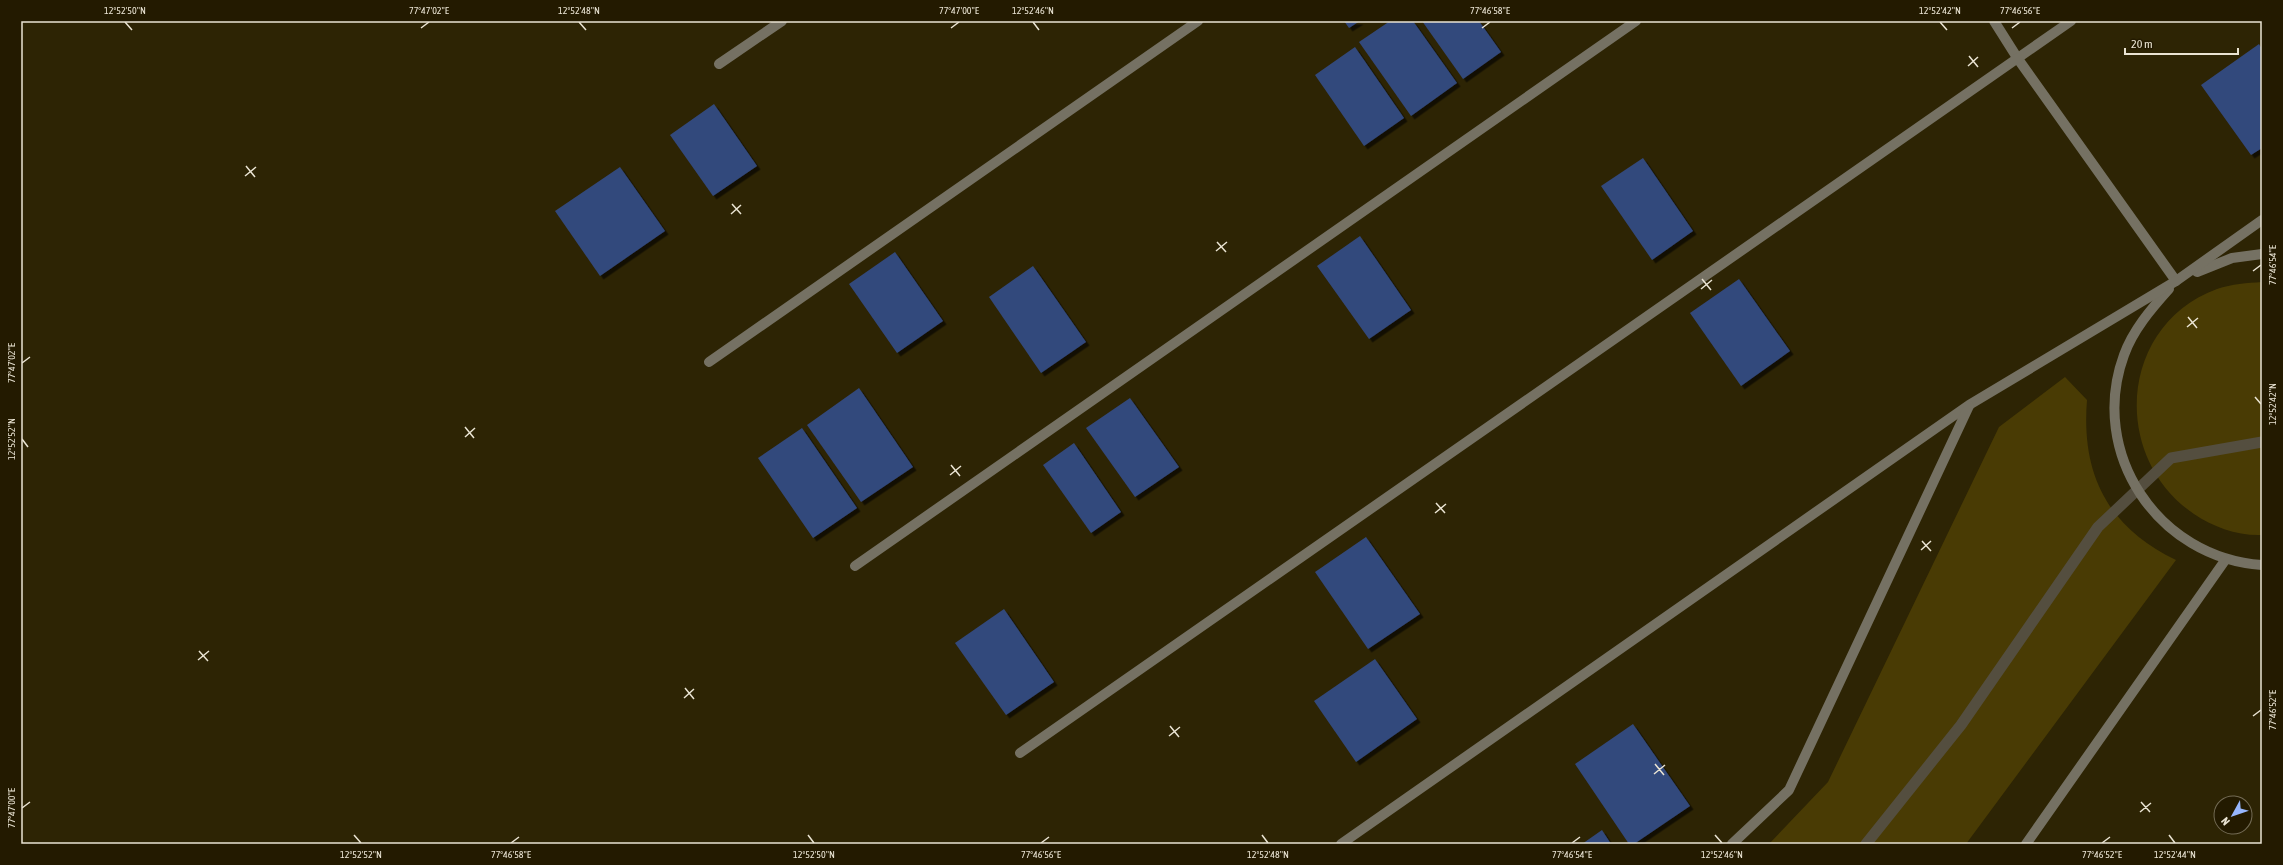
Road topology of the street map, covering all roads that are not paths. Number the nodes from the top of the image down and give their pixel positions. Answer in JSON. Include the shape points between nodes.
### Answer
{"nodes":[{"id":1,"x":782,"y":21,"type":"edge"},
{"id":2,"x":1198,"y":21,"type":"edge"},
{"id":3,"x":1636,"y":21,"type":"edge"},
{"id":4,"x":1994,"y":21,"type":"edge"},
{"id":5,"x":2071,"y":21,"type":"edge"},
{"id":6,"x":2018,"y":59,"type":"junction"},
{"id":7,"x":719,"y":64,"type":"dead end"},
{"id":8,"x":2262,"y":220,"type":"edge"},
{"id":9,"x":2262,"y":254,"type":"edge"},
{"id":10,"x":2176,"y":281,"type":"junction"},
{"id":11,"x":709,"y":362,"type":"dead end"},
{"id":12,"x":1969,"y":405,"type":"junction"},
{"id":13,"x":2226,"y":559,"type":"junction"},
{"id":14,"x":2262,"y":565,"type":"edge"},
{"id":15,"x":855,"y":566,"type":"dead end"},
{"id":16,"x":1020,"y":753,"type":"dead end"},
{"id":17,"x":1341,"y":844,"type":"edge"},
{"id":18,"x":1732,"y":844,"type":"edge"},
{"id":19,"x":2026,"y":844,"type":"edge"}],
"edges":[{"from":1,"to":7,"type":"street"},
{"from":2,"to":11,"type":"street"},
{"from":3,"to":15,"type":"street"},
{"from":4,"to":6,"type":"street"},
{"from":5,"to":6,"type":"street"},
{"from":6,"to":10,"type":"street"},
{"from":6,"to":16,"type":"street"},
{"from":8,"to":10,"type":"street"},
{"from":9,"to":10,"type":"street","via":[[2232,258]]},
{"from":10,"to":12,"type":"street"},
{"from":10,"to":13,"type":"street","via":[[2138,327],[2124,354],[2117,383],[2114,413],[2118,443],[2138,492],[2162,522],[2186,541],[2214,556]]},
{"from":12,"to":17,"type":"street"},
{"from":12,"to":18,"type":"street","via":[[1789,790]]},
{"from":13,"to":14,"type":"street"},
{"from":13,"to":19,"type":"street"}]}
